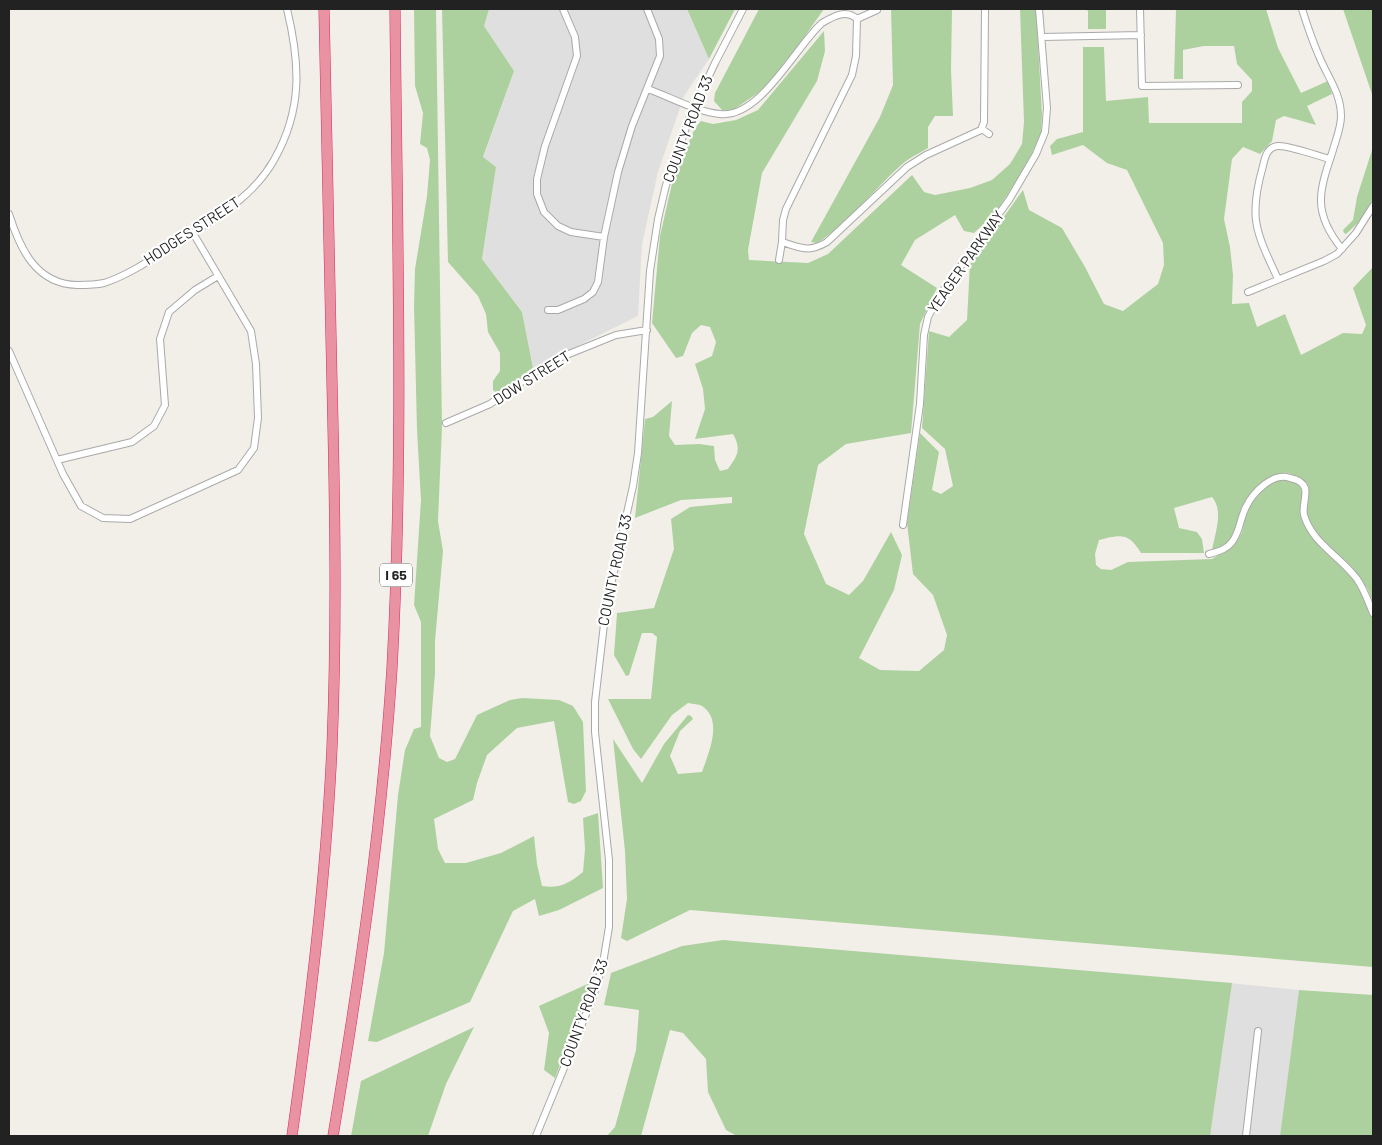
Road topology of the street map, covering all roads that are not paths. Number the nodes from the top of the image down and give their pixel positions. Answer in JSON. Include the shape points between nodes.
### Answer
{"nodes":[{"id":1,"x":287,"y":9,"type":"edge"},
{"id":2,"x":324,"y":9,"type":"edge"},
{"id":3,"x":395,"y":9,"type":"edge"},
{"id":4,"x":563,"y":9,"type":"edge"},
{"id":5,"x":647,"y":9,"type":"edge"},
{"id":6,"x":743,"y":9,"type":"edge"},
{"id":7,"x":985,"y":9,"type":"edge"},
{"id":8,"x":1039,"y":9,"type":"edge"},
{"id":9,"x":1140,"y":9,"type":"edge"},
{"id":10,"x":1302,"y":9,"type":"edge"},
{"id":11,"x":877,"y":10,"type":"dead end"},
{"id":12,"x":857,"y":19,"type":"junction"},
{"id":13,"x":1141,"y":36,"type":"junction"},
{"id":14,"x":1042,"y":38,"type":"junction"},
{"id":15,"x":1238,"y":85,"type":"dead end"},
{"id":16,"x":648,"y":89,"type":"junction"},
{"id":17,"x":695,"y":107,"type":"junction"},
{"id":18,"x":982,"y":129,"type":"junction"},
{"id":19,"x":989,"y":134,"type":"dead end"},
{"id":20,"x":1330,"y":159,"type":"junction"},
{"id":21,"x":1373,"y":206,"type":"edge"},
{"id":22,"x":9,"y":214,"type":"edge"},
{"id":23,"x":193,"y":233,"type":"junction"},
{"id":24,"x":604,"y":236,"type":"junction"},
{"id":25,"x":782,"y":242,"type":"junction"},
{"id":26,"x":1342,"y":249,"type":"junction"},
{"id":27,"x":779,"y":260,"type":"dead end"},
{"id":28,"x":218,"y":276,"type":"junction"},
{"id":29,"x":1278,"y":279,"type":"junction"},
{"id":30,"x":1248,"y":292,"type":"dead end"},
{"id":31,"x":548,"y":310,"type":"dead end"},
{"id":32,"x":647,"y":330,"type":"junction"},
{"id":33,"x":9,"y":351,"type":"edge"},
{"id":34,"x":446,"y":423,"type":"dead end"},
{"id":35,"x":57,"y":460,"type":"junction"},
{"id":36,"x":903,"y":525,"type":"dead end"},
{"id":37,"x":1209,"y":554,"type":"dead end"},
{"id":38,"x":1373,"y":613,"type":"edge"},
{"id":39,"x":1258,"y":1031,"type":"dead end"},
{"id":40,"x":292,"y":1136,"type":"edge"},
{"id":41,"x":332,"y":1136,"type":"edge"},
{"id":42,"x":536,"y":1136,"type":"edge"},
{"id":43,"x":1246,"y":1136,"type":"edge"}],
"edges":[{"from":1,"to":23,"type":"street","name":"HODGES STREET","via":[[297,76],[293,112],[281,145],[265,174],[243,199]]},
{"from":2,"to":40,"type":"highway","via":[[335,668],[323,880]]},
{"from":3,"to":41,"type":"highway","number":"I 65","via":[[398,449],[392,670],[373,878]]},
{"from":4,"to":24,"type":"street","via":[[575,37],[576,56],[545,146],[537,194],[544,212],[558,226],[571,232]]},
{"from":5,"to":16,"type":"street","via":[[660,45],[660,56]]},
{"from":6,"to":17,"type":"street","name":"COUNTY ROAD 33"},
{"from":7,"to":18,"type":"street"},
{"from":8,"to":14,"type":"street","name":"YEAGER PARKWAY"},
{"from":9,"to":13,"type":"street"},
{"from":10,"to":20,"type":"street","via":[[1340,107],[1340,125]]},
{"from":11,"to":12,"type":"street"},
{"from":12,"to":17,"type":"street","via":[[843,14],[822,23],[764,93],[744,108],[722,115]]},
{"from":12,"to":25,"type":"street","via":[[852,75],[786,209]]},
{"from":13,"to":14,"type":"street"},
{"from":13,"to":15,"type":"street","via":[[1142,86]]},
{"from":14,"to":36,"type":"street","name":"YEAGER PARKWAY","via":[[1048,121],[1042,141],[1009,200],[939,296],[926,324],[920,404]]},
{"from":16,"to":17,"type":"street"},
{"from":16,"to":24,"type":"street","via":[[624,150]]},
{"from":17,"to":32,"type":"street","name":"COUNTY ROAD 33","via":[[676,153],[658,219],[650,270]]},
{"from":18,"to":19,"type":"street"},
{"from":18,"to":25,"type":"street","via":[[926,154],[907,167],[817,248],[806,249]]},
{"from":20,"to":26,"type":"street","via":[[1321,194],[1321,211],[1325,226]]},
{"from":20,"to":29,"type":"street","via":[[1283,146],[1273,147],[1265,156],[1256,190],[1255,218],[1262,245]]},
{"from":21,"to":26,"type":"street","via":[[1356,234]]},
{"from":22,"to":23,"type":"street","name":"HODGES STREET","via":[[22,248],[37,268],[54,280],[74,285],[115,278]]},
{"from":23,"to":28,"type":"street"},
{"from":24,"to":31,"type":"street","via":[[599,276],[593,292],[570,306]]},
{"from":25,"to":27,"type":"street"},
{"from":26,"to":29,"type":"street","via":[[1324,261]]},
{"from":28,"to":35,"type":"street","via":[[194,290],[169,312],[160,339],[165,405],[154,426],[132,442]]},
{"from":28,"to":35,"type":"street","via":[[251,330],[256,364],[258,418],[254,448],[238,470],[130,519],[103,518],[81,506]]},
{"from":29,"to":30,"type":"street"},
{"from":32,"to":34,"type":"street","name":"DOW STREET","via":[[616,335],[559,358],[490,404]]},
{"from":32,"to":42,"type":"street","name":"COUNTY ROAD 33","via":[[638,453],[606,607],[595,702],[595,732],[609,860],[608,934],[593,997]]},
{"from":33,"to":35,"type":"street"},
{"from":37,"to":38,"type":"street","via":[[1233,542],[1245,508],[1263,486],[1278,477],[1291,478],[1305,488],[1304,512],[1312,532],[1356,578]]},
{"from":39,"to":43,"type":"street"}]}
